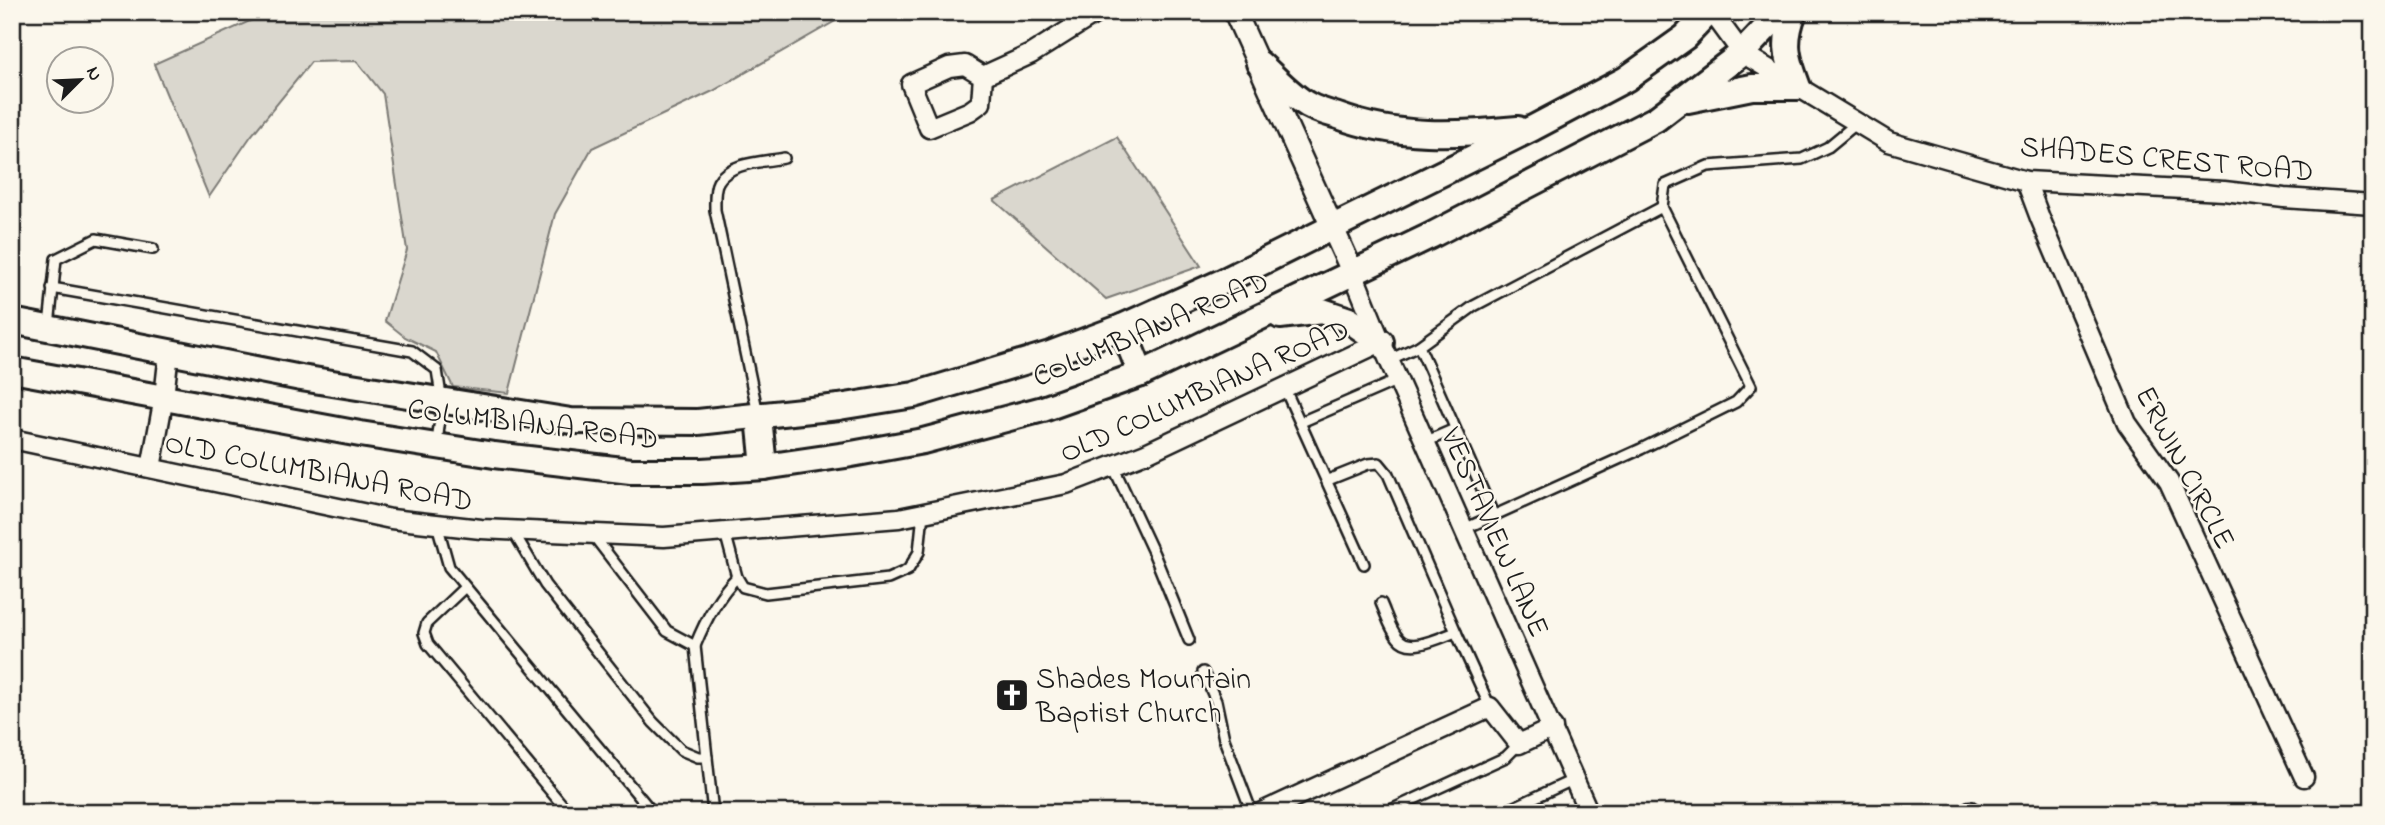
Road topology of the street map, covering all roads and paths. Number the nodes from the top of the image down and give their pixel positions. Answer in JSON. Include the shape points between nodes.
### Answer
{"nodes":[{"id":1,"x":1098,"y":12,"type":"edge"},
{"id":2,"x":1235,"y":12,"type":"edge"},
{"id":3,"x":1710,"y":12,"type":"edge"},
{"id":4,"x":1782,"y":12,"type":"edge"},
{"id":5,"x":1794,"y":12,"type":"edge"},
{"id":6,"x":1742,"y":54,"type":"junction"},
{"id":7,"x":1259,"y":63,"type":"junction"},
{"id":8,"x":983,"y":76,"type":"dead end"},
{"id":9,"x":1798,"y":88,"type":"junction"},
{"id":10,"x":1677,"y":103,"type":"junction"},
{"id":11,"x":1857,"y":123,"type":"junction"},
{"id":12,"x":1533,"y":128,"type":"junction"},
{"id":13,"x":784,"y":158,"type":"dead end"},
{"id":14,"x":2026,"y":181,"type":"junction"},
{"id":15,"x":2373,"y":204,"type":"edge"},
{"id":16,"x":1662,"y":206,"type":"junction"},
{"id":17,"x":1333,"y":228,"type":"junction"},
{"id":18,"x":153,"y":249,"type":"dead end"},
{"id":19,"x":1353,"y":273,"type":"junction"},
{"id":20,"x":52,"y":288,"type":"junction"},
{"id":21,"x":1262,"y":317,"type":"junction"},
{"id":22,"x":12,"y":321,"type":"edge"},
{"id":23,"x":49,"y":327,"type":"junction"},
{"id":24,"x":1122,"y":327,"type":"junction"},
{"id":25,"x":1419,"y":346,"type":"junction"},
{"id":26,"x":1385,"y":351,"type":"junction"},
{"id":27,"x":169,"y":352,"type":"junction"},
{"id":28,"x":12,"y":370,"type":"edge"},
{"id":29,"x":1141,"y":373,"type":"junction"},
{"id":30,"x":1398,"y":380,"type":"junction"},
{"id":31,"x":1284,"y":387,"type":"junction"},
{"id":32,"x":164,"y":397,"type":"junction"},
{"id":33,"x":443,"y":402,"type":"junction"},
{"id":34,"x":759,"y":417,"type":"junction"},
{"id":35,"x":1301,"y":422,"type":"junction"},
{"id":36,"x":1455,"y":429,"type":"junction"},
{"id":37,"x":12,"y":439,"type":"edge"},
{"id":38,"x":1425,"y":442,"type":"junction"},
{"id":39,"x":437,"y":445,"type":"junction"},
{"id":40,"x":1113,"y":466,"type":"junction"},
{"id":41,"x":764,"y":467,"type":"junction"},
{"id":42,"x":151,"y":468,"type":"junction"},
{"id":43,"x":1328,"y":480,"type":"junction"},
{"id":44,"x":923,"y":513,"type":"junction"},
{"id":45,"x":1494,"y":516,"type":"junction"},
{"id":46,"x":437,"y":524,"type":"junction"},
{"id":47,"x":1464,"y":529,"type":"junction"},
{"id":48,"x":513,"y":531,"type":"junction"},
{"id":49,"x":725,"y":532,"type":"junction"},
{"id":50,"x":592,"y":534,"type":"junction"},
{"id":51,"x":1364,"y":564,"type":"dead end"},
{"id":52,"x":737,"y":577,"type":"junction"},
{"id":53,"x":465,"y":587,"type":"junction"},
{"id":54,"x":1381,"y":603,"type":"dead end"},
{"id":55,"x":1456,"y":632,"type":"junction"},
{"id":56,"x":1189,"y":640,"type":"dead end"},
{"id":57,"x":695,"y":646,"type":"junction"},
{"id":58,"x":1203,"y":672,"type":"dead end"},
{"id":59,"x":1490,"y":707,"type":"junction"},
{"id":60,"x":1553,"y":728,"type":"junction"},
{"id":61,"x":1519,"y":744,"type":"junction"},
{"id":62,"x":707,"y":757,"type":"junction"},
{"id":63,"x":2304,"y":776,"type":"dead end"},
{"id":64,"x":1575,"y":779,"type":"junction"},
{"id":65,"x":569,"y":813,"type":"edge"},
{"id":66,"x":653,"y":813,"type":"edge"},
{"id":67,"x":713,"y":813,"type":"edge"},
{"id":68,"x":1252,"y":813,"type":"edge"},
{"id":69,"x":1260,"y":813,"type":"edge"},
{"id":70,"x":1384,"y":813,"type":"edge"},
{"id":71,"x":1501,"y":813,"type":"edge"},
{"id":72,"x":1589,"y":813,"type":"edge"}],
"edges":[{"from":1,"to":8,"type":"street","via":[[1031,54]]},
{"from":2,"to":7,"type":"street"},
{"from":3,"to":6,"type":"street","name":"SHADES CREST ROAD"},
{"from":3,"to":12,"type":"main road","name":"COLUMBIANA ROAD","via":[[1685,37],[1626,79]]},
{"from":4,"to":6,"type":"main road","name":"COLUMBIANA ROAD"},
{"from":5,"to":9,"type":"main road","via":[[1786,33],[1788,60]]},
{"from":6,"to":9,"type":"street","name":"SHADES CREST ROAD"},
{"from":6,"to":10,"type":"main road","name":"COLUMBIANA ROAD"},
{"from":7,"to":12,"type":"main road","via":[[1310,106],[1354,122],[1432,134]]},
{"from":7,"to":17,"type":"street"},
{"from":9,"to":10,"type":"main road","via":[[1752,87]]},
{"from":9,"to":11,"type":"street","name":"SHADES CREST ROAD"},
{"from":10,"to":19,"type":"main road","name":"COLUMBIANA ROAD","via":[[1656,119]]},
{"from":11,"to":14,"type":"street","name":"SHADES CREST ROAD","via":[[1889,142]]},
{"from":11,"to":16,"type":"lane","via":[[1828,147],[1802,159],[1708,166],[1665,186]]},
{"from":12,"to":17,"type":"main road","name":"COLUMBIANA ROAD"},
{"from":13,"to":34,"type":"lane","via":[[738,167],[717,183],[715,210]]},
{"from":14,"to":15,"type":"street","name":"SHADES CREST ROAD"},
{"from":14,"to":63,"type":"street","name":"ERWIN CIRCLE","via":[[2127,423],[2169,482]]},
{"from":16,"to":25,"type":"lane","via":[[1474,306]]},
{"from":16,"to":45,"type":"lane","via":[[1751,386],[1736,401],[1676,432]]},
{"from":17,"to":19,"type":"street"},
{"from":17,"to":24,"type":"main road","name":"COLUMBIANA ROAD"},
{"from":18,"to":20,"type":"lane","via":[[96,239],[56,259]]},
{"from":19,"to":21,"type":"main road","name":"COLUMBIANA ROAD"},
{"from":19,"to":26,"type":"street","name":"VESTAVIEW LANE"},
{"from":20,"to":23,"type":"lane"},
{"from":20,"to":33,"type":"lane","via":[[412,351],[437,370]]},
{"from":21,"to":26,"type":"main road","via":[[1322,311],[1349,320]]},
{"from":21,"to":29,"type":"main road","name":"COLUMBIANA ROAD"},
{"from":22,"to":23,"type":"main road","name":"COLUMBIANA ROAD"},
{"from":23,"to":27,"type":"main road","name":"COLUMBIANA ROAD"},
{"from":24,"to":29,"type":"main road"},
{"from":24,"to":34,"type":"main road","name":"COLUMBIANA ROAD","via":[[999,371],[914,395]]},
{"from":25,"to":26,"type":"lane"},
{"from":25,"to":36,"type":"lane"},
{"from":26,"to":30,"type":"street","name":"VESTAVIEW LANE"},
{"from":26,"to":31,"type":"street","name":"OLD COLUMBIANA ROAD"},
{"from":27,"to":32,"type":"street"},
{"from":27,"to":33,"type":"main road","name":"COLUMBIANA ROAD"},
{"from":28,"to":32,"type":"main road","name":"COLUMBIANA ROAD"},
{"from":29,"to":41,"type":"main road","name":"COLUMBIANA ROAD","via":[[990,425],[846,456]]},
{"from":30,"to":35,"type":"lane"},
{"from":30,"to":38,"type":"street","name":"VESTAVIEW LANE"},
{"from":31,"to":35,"type":"lane"},
{"from":31,"to":40,"type":"street","name":"OLD COLUMBIANA ROAD"},
{"from":32,"to":39,"type":"main road","name":"COLUMBIANA ROAD"},
{"from":32,"to":42,"type":"street"},
{"from":33,"to":34,"type":"main road","name":"COLUMBIANA ROAD","via":[[571,421],[698,422]]},
{"from":33,"to":39,"type":"lane"},
{"from":34,"to":41,"type":"main road"},
{"from":35,"to":43,"type":"lane"},
{"from":36,"to":38,"type":"lane"},
{"from":36,"to":45,"type":"lane"},
{"from":37,"to":42,"type":"street","name":"OLD COLUMBIANA ROAD"},
{"from":38,"to":47,"type":"street","name":"VESTAVIEW LANE"},
{"from":39,"to":41,"type":"main road","name":"COLUMBIANA ROAD","via":[[631,471]]},
{"from":40,"to":44,"type":"street","name":"OLD COLUMBIANA ROAD","via":[[1055,486]]},
{"from":40,"to":56,"type":"lane"},
{"from":42,"to":46,"type":"street","name":"OLD COLUMBIANA ROAD","via":[[391,519]]},
{"from":43,"to":51,"type":"lane"},
{"from":43,"to":55,"type":"lane","via":[[1380,463]]},
{"from":44,"to":49,"type":"street","name":"OLD COLUMBIANA ROAD"},
{"from":44,"to":52,"type":"lane","via":[[919,552],[908,570],[888,579],[766,593],[743,587]]},
{"from":45,"to":47,"type":"lane"},
{"from":46,"to":48,"type":"street","name":"OLD COLUMBIANA ROAD"},
{"from":46,"to":53,"type":"lane","via":[[449,567]]},
{"from":47,"to":60,"type":"street","name":"VESTAVIEW LANE"},
{"from":48,"to":50,"type":"street","name":"OLD COLUMBIANA ROAD"},
{"from":48,"to":62,"type":"lane","via":[[545,584],[653,722],[681,750]]},
{"from":49,"to":50,"type":"street","name":"OLD COLUMBIANA ROAD","via":[[664,537]]},
{"from":49,"to":52,"type":"lane"},
{"from":50,"to":57,"type":"lane","via":[[667,631]]},
{"from":52,"to":57,"type":"lane","via":[[705,621]]},
{"from":53,"to":65,"type":"lane","via":[[427,623],[428,644]]},
{"from":53,"to":66,"type":"lane"},
{"from":54,"to":55,"type":"lane","via":[[1398,640],[1407,644]]},
{"from":55,"to":59,"type":"lane"},
{"from":57,"to":62,"type":"lane"},
{"from":58,"to":68,"type":"lane"},
{"from":59,"to":61,"type":"street"},
{"from":59,"to":69,"type":"street"},
{"from":60,"to":61,"type":"street"},
{"from":60,"to":64,"type":"street","name":"VESTAVIEW LANE"},
{"from":61,"to":70,"type":"lane","via":[[1506,757]]},
{"from":62,"to":67,"type":"lane"},
{"from":64,"to":71,"type":"lane"},
{"from":64,"to":72,"type":"street","name":"VESTAVIEW LANE"}]}
